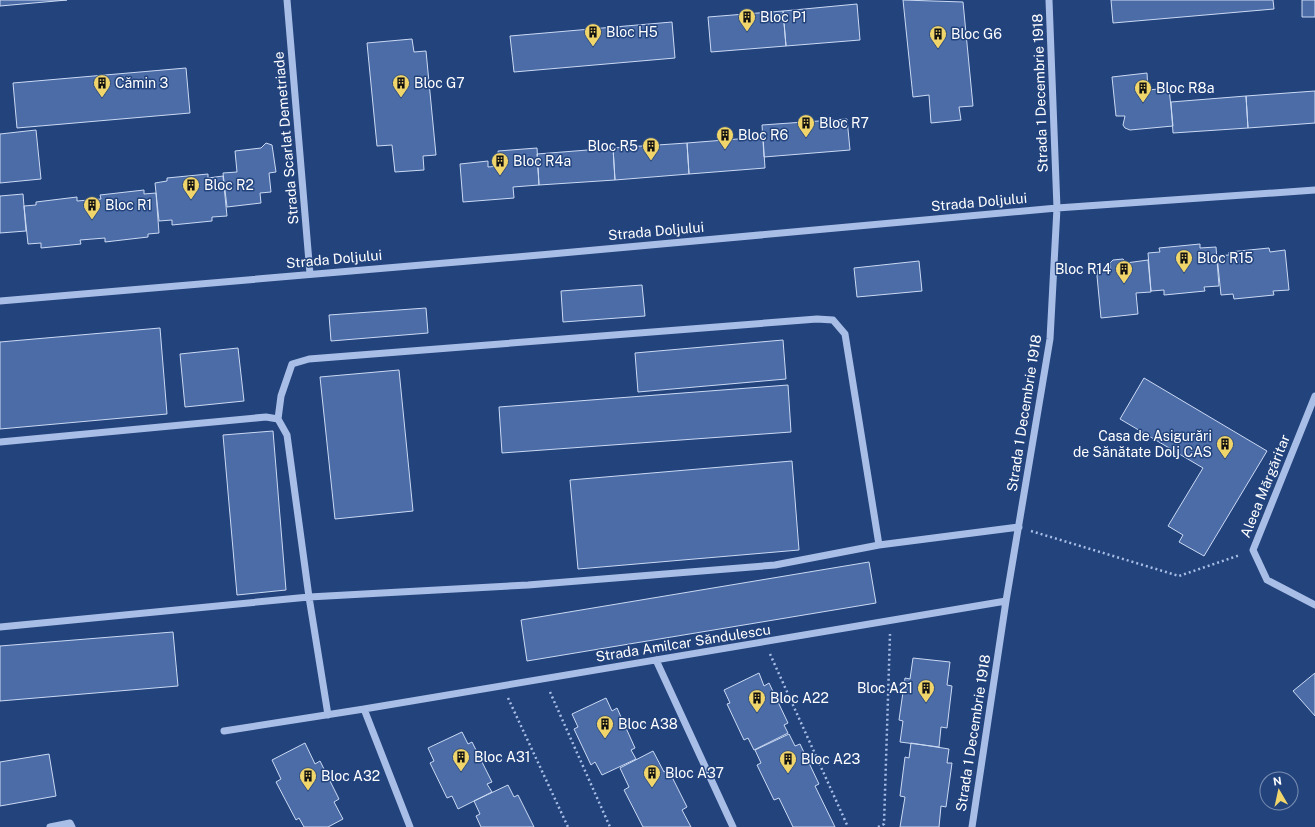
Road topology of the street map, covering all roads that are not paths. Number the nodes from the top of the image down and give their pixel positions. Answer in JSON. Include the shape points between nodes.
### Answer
{"nodes":[{"id":1,"x":287,"y":0,"type":"edge"},
{"id":2,"x":1050,"y":0,"type":"edge"},
{"id":3,"x":1315,"y":190,"type":"edge"},
{"id":4,"x":1057,"y":208,"type":"junction"},
{"id":5,"x":310,"y":274,"type":"junction"},
{"id":6,"x":0,"y":301,"type":"edge"},
{"id":7,"x":1315,"y":396,"type":"edge"},
{"id":8,"x":278,"y":418,"type":"junction"},
{"id":9,"x":0,"y":442,"type":"edge"},
{"id":10,"x":1019,"y":527,"type":"junction"},
{"id":11,"x":879,"y":545,"type":"junction"},
{"id":12,"x":309,"y":597,"type":"junction"},
{"id":13,"x":1006,"y":601,"type":"junction"},
{"id":14,"x":1315,"y":605,"type":"edge"},
{"id":15,"x":0,"y":627,"type":"edge"},
{"id":16,"x":656,"y":660,"type":"junction"},
{"id":17,"x":364,"y":709,"type":"junction"},
{"id":18,"x":328,"y":715,"type":"junction"},
{"id":19,"x":224,"y":731,"type":"dead end"},
{"id":20,"x":50,"y":827,"type":"edge"},
{"id":21,"x":72,"y":827,"type":"edge"},
{"id":22,"x":410,"y":827,"type":"edge"},
{"id":23,"x":733,"y":827,"type":"edge"},
{"id":24,"x":972,"y":827,"type":"edge"}],
"edges":[{"from":1,"to":5,"type":"street","name":"Strada Scarlat Demetriade"},
{"from":2,"to":4,"type":"street","name":"Strada 1 Decembrie 1918"},
{"from":3,"to":4,"type":"street","name":"Strada Doljului"},
{"from":4,"to":5,"type":"street","name":"Strada Doljului"},
{"from":4,"to":10,"type":"street","name":"Strada 1 Decembrie 1918","via":[[1050,339]]},
{"from":5,"to":6,"type":"street","name":"Strada Doljului"},
{"from":7,"to":14,"type":"street","name":"Aleea Mărgăritar","via":[[1253,550],[1267,580]]},
{"from":8,"to":9,"type":"street","via":[[266,416]]},
{"from":8,"to":11,"type":"street","via":[[281,396],[292,364],[309,359],[817,319],[833,320],[845,334]]},
{"from":8,"to":12,"type":"street","via":[[287,435]]},
{"from":10,"to":11,"type":"street"},
{"from":10,"to":13,"type":"street","name":"Strada 1 Decembrie 1918"},
{"from":11,"to":12,"type":"street","via":[[775,564],[528,585]]},
{"from":12,"to":15,"type":"street"},
{"from":12,"to":18,"type":"street"},
{"from":13,"to":16,"type":"street","name":"Strada Amilcar Săndulescu"},
{"from":13,"to":24,"type":"street","name":"Strada 1 Decembrie 1918"},
{"from":16,"to":17,"type":"street","name":"Strada Amilcar Săndulescu"},
{"from":16,"to":23,"type":"street"},
{"from":17,"to":18,"type":"street","name":"Strada Amilcar Săndulescu"},
{"from":17,"to":22,"type":"street"},
{"from":18,"to":19,"type":"street","name":"Strada Amilcar Săndulescu"},
{"from":20,"to":21,"type":"street","via":[[70,823]]}]}
